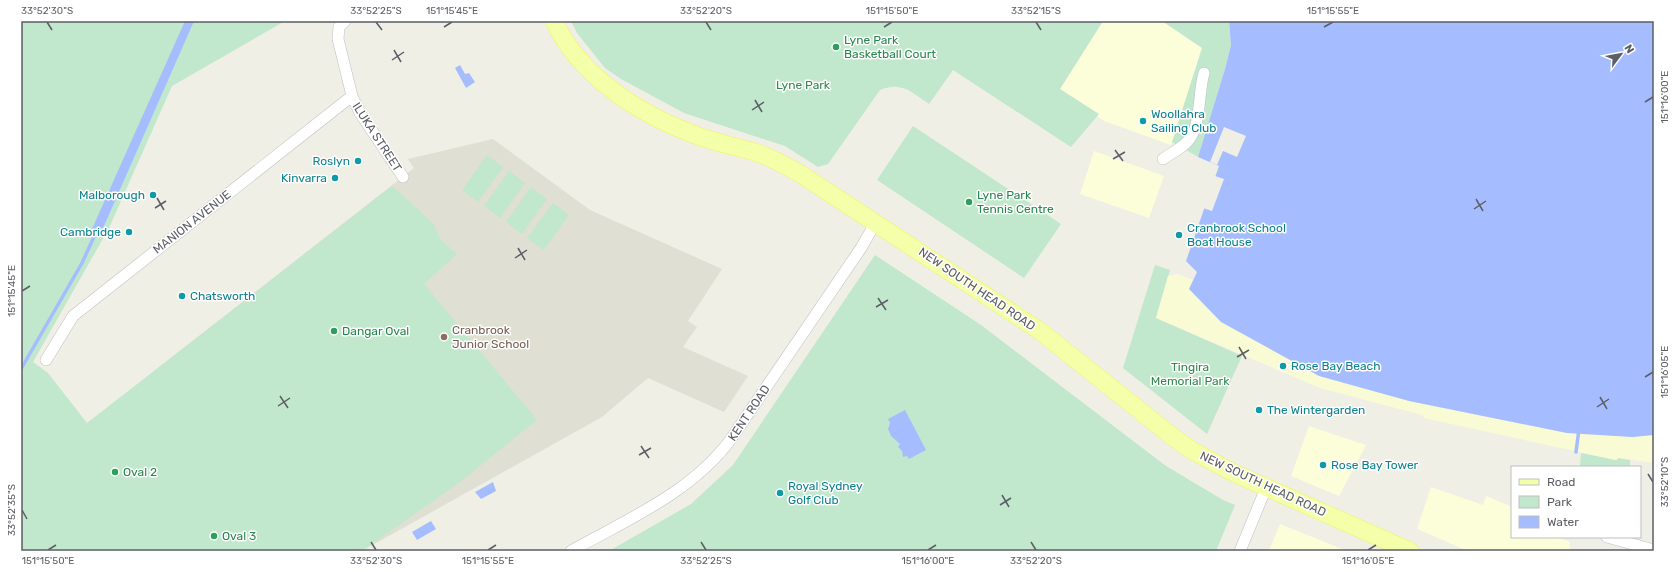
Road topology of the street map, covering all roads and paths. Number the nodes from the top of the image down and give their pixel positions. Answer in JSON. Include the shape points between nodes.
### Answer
{"nodes":[{"id":1,"x":554,"y":21,"type":"edge"},
{"id":2,"x":342,"y":24,"type":"edge"},
{"id":3,"x":1204,"y":72,"type":"dead end"},
{"id":4,"x":352,"y":96,"type":"junction"},
{"id":5,"x":1163,"y":159,"type":"dead end"},
{"id":6,"x":403,"y":177,"type":"dead end"},
{"id":7,"x":876,"y":222,"type":"junction"},
{"id":8,"x":46,"y":360,"type":"dead end"},
{"id":9,"x":1266,"y":488,"type":"junction"},
{"id":10,"x":1611,"y":538,"type":"edge"},
{"id":11,"x":1654,"y":550,"type":"edge"},
{"id":12,"x":571,"y":551,"type":"edge"},
{"id":13,"x":1240,"y":551,"type":"edge"},
{"id":14,"x":1410,"y":551,"type":"edge"}],
"edges":[{"from":1,"to":7,"type":"main road","name":"NEW SOUTH HEAD ROAD","via":[[566,43],[581,62],[623,98],[667,124],[691,134],[775,160],[823,187]]},
{"from":2,"to":4,"type":"street","name":"ILUKA STREET","via":[[338,43]]},
{"from":3,"to":5,"type":"street","via":[[1196,124],[1187,143]]},
{"from":4,"to":6,"type":"street","name":"ILUKA STREET","via":[[360,113]]},
{"from":4,"to":8,"type":"street","name":"MANION AVENUE","via":[[82,308],[73,316]]},
{"from":7,"to":9,"type":"main road","name":"NEW SOUTH HEAD ROAD","via":[[1040,331],[1173,437],[1213,462]]},
{"from":7,"to":12,"type":"street","name":"KENT ROAD","via":[[861,248],[718,455],[677,492]]},
{"from":9,"to":13,"type":"street"},
{"from":9,"to":14,"type":"main road","name":"NEW SOUTH HEAD ROAD"},
{"from":10,"to":11,"type":"street"}]}
